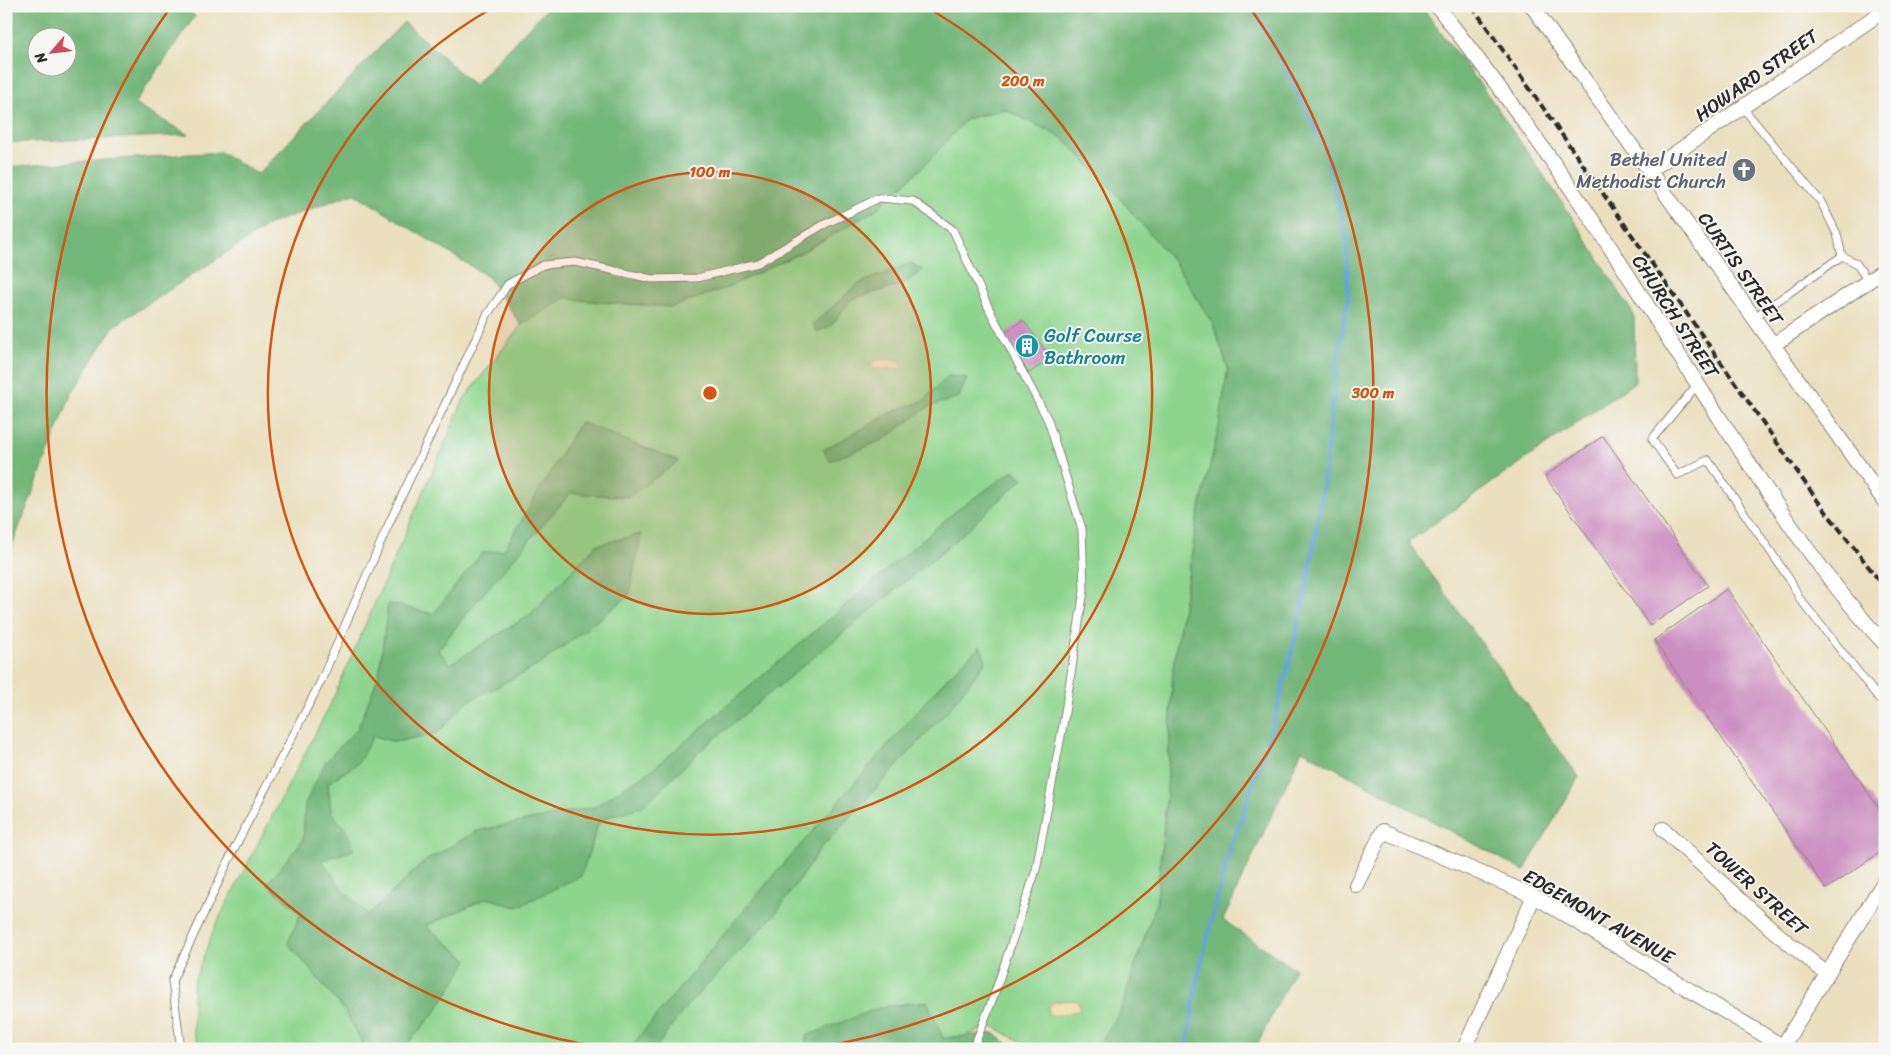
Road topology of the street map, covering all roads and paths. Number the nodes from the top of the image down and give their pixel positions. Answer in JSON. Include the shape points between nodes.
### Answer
{"nodes":[{"id":1,"x":1437,"y":6,"type":"edge"},
{"id":2,"x":1532,"y":6,"type":"edge"},
{"id":3,"x":1885,"y":10,"type":"edge"},
{"id":4,"x":1743,"y":108,"type":"junction"},
{"id":5,"x":1649,"y":171,"type":"junction"},
{"id":6,"x":1842,"y":256,"type":"junction"},
{"id":7,"x":1885,"y":270,"type":"edge"},
{"id":8,"x":1868,"y":281,"type":"junction"},
{"id":9,"x":1753,"y":318,"type":"junction"},
{"id":10,"x":1773,"y":345,"type":"junction"},
{"id":11,"x":1698,"y":385,"type":"junction"},
{"id":12,"x":1885,"y":502,"type":"edge"},
{"id":13,"x":1885,"y":644,"type":"edge"},
{"id":14,"x":1885,"y":706,"type":"edge"},
{"id":15,"x":1663,"y":829,"type":"dead end"},
{"id":16,"x":1885,"y":880,"type":"edge"},
{"id":17,"x":1356,"y":885,"type":"dead end"},
{"id":18,"x":1534,"y":896,"type":"junction"},
{"id":19,"x":1827,"y":974,"type":"junction"},
{"id":20,"x":1783,"y":1048,"type":"edge"},
{"id":21,"x":181,"y":1049,"type":"edge"},
{"id":22,"x":973,"y":1049,"type":"edge"},
{"id":23,"x":1464,"y":1049,"type":"edge"}],
"edges":[{"from":1,"to":11,"type":"street","name":"CHURCH STREET","via":[[1499,86],[1579,200]]},
{"from":2,"to":5,"type":"street","name":"CURTIS STREET"},
{"from":3,"to":4,"type":"street","name":"HOWARD STREET"},
{"from":4,"to":5,"type":"street","name":"HOWARD STREET"},
{"from":4,"to":6,"type":"lane","via":[[1821,202],[1838,234]]},
{"from":5,"to":9,"type":"street","name":"CURTIS STREET"},
{"from":6,"to":8,"type":"lane","via":[[1856,263]]},
{"from":6,"to":9,"type":"lane"},
{"from":7,"to":8,"type":"street"},
{"from":8,"to":10,"type":"street"},
{"from":9,"to":10,"type":"street","name":"CURTIS STREET"},
{"from":10,"to":12,"type":"street","name":"CURTIS STREET"},
{"from":11,"to":13,"type":"street","name":"CHURCH STREET","via":[[1793,531],[1851,607]]},
{"from":11,"to":14,"type":"lane","via":[[1652,439],[1677,475],[1708,460],[1800,598]]},
{"from":15,"to":19,"type":"street","name":"TOWER STREET","via":[[1775,932]]},
{"from":16,"to":19,"type":"street"},
{"from":17,"to":18,"type":"street","name":"EDGEMONT AVENUE","via":[[1383,832]]},
{"from":18,"to":20,"type":"street","name":"EDGEMONT AVENUE"},
{"from":18,"to":23,"type":"street"},
{"from":19,"to":20,"type":"street"},
{"from":21,"to":22,"type":"lane","via":[[172,981],[234,849],[321,681],[390,522],[487,315],[508,284],[543,265],[574,262],[652,279],[697,278],[758,263],[823,225],[879,198],[913,201],[952,230],[990,311],[1048,420],[1082,529],[1084,590],[1036,870]]}]}
